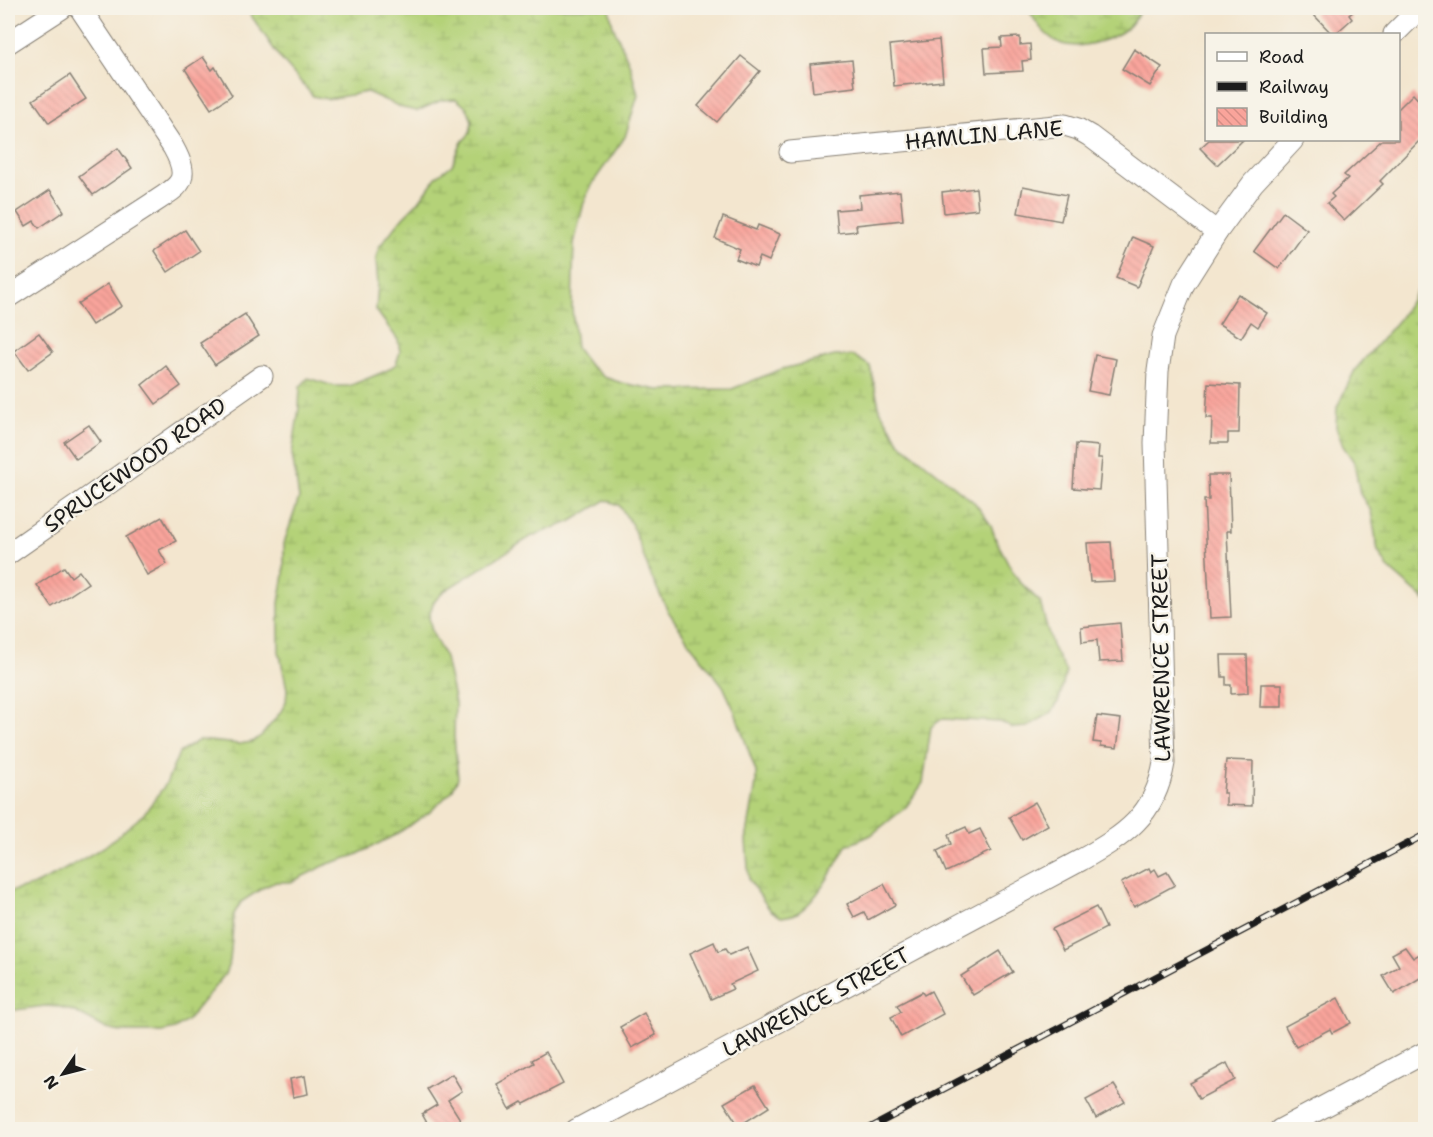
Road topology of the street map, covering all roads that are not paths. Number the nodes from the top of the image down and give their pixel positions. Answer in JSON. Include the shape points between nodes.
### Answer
{"nodes":[{"id":1,"x":62,"y":8,"type":"edge"},
{"id":2,"x":80,"y":8,"type":"edge"},
{"id":3,"x":1420,"y":8,"type":"edge"},
{"id":4,"x":1395,"y":33,"type":"edge"},
{"id":5,"x":8,"y":43,"type":"edge"},
{"id":6,"x":1292,"y":141,"type":"edge"},
{"id":7,"x":790,"y":152,"type":"dead end"},
{"id":8,"x":1217,"y":232,"type":"junction"},
{"id":9,"x":8,"y":297,"type":"edge"},
{"id":10,"x":262,"y":376,"type":"dead end"},
{"id":11,"x":8,"y":554,"type":"edge"},
{"id":12,"x":1425,"y":1052,"type":"edge"},
{"id":13,"x":576,"y":1130,"type":"edge"},
{"id":14,"x":1280,"y":1130,"type":"edge"}],
"edges":[{"from":1,"to":5,"type":"street"},
{"from":2,"to":9,"type":"street","via":[[176,153],[183,168],[182,180]]},
{"from":3,"to":4,"type":"street"},
{"from":6,"to":8,"type":"street","name":"LAWRENCE STREET","via":[[1253,183]]},
{"from":7,"to":8,"type":"street","name":"HAMLIN LANE","via":[[1072,126]]},
{"from":8,"to":13,"type":"street","name":"LAWRENCE STREET","via":[[1176,302],[1166,325],[1159,359],[1155,443],[1165,751],[1162,778],[1148,810],[1126,832],[1081,860]]},
{"from":10,"to":11,"type":"street","name":"SPRUCEWOOD ROAD"},
{"from":12,"to":14,"type":"street"}]}
